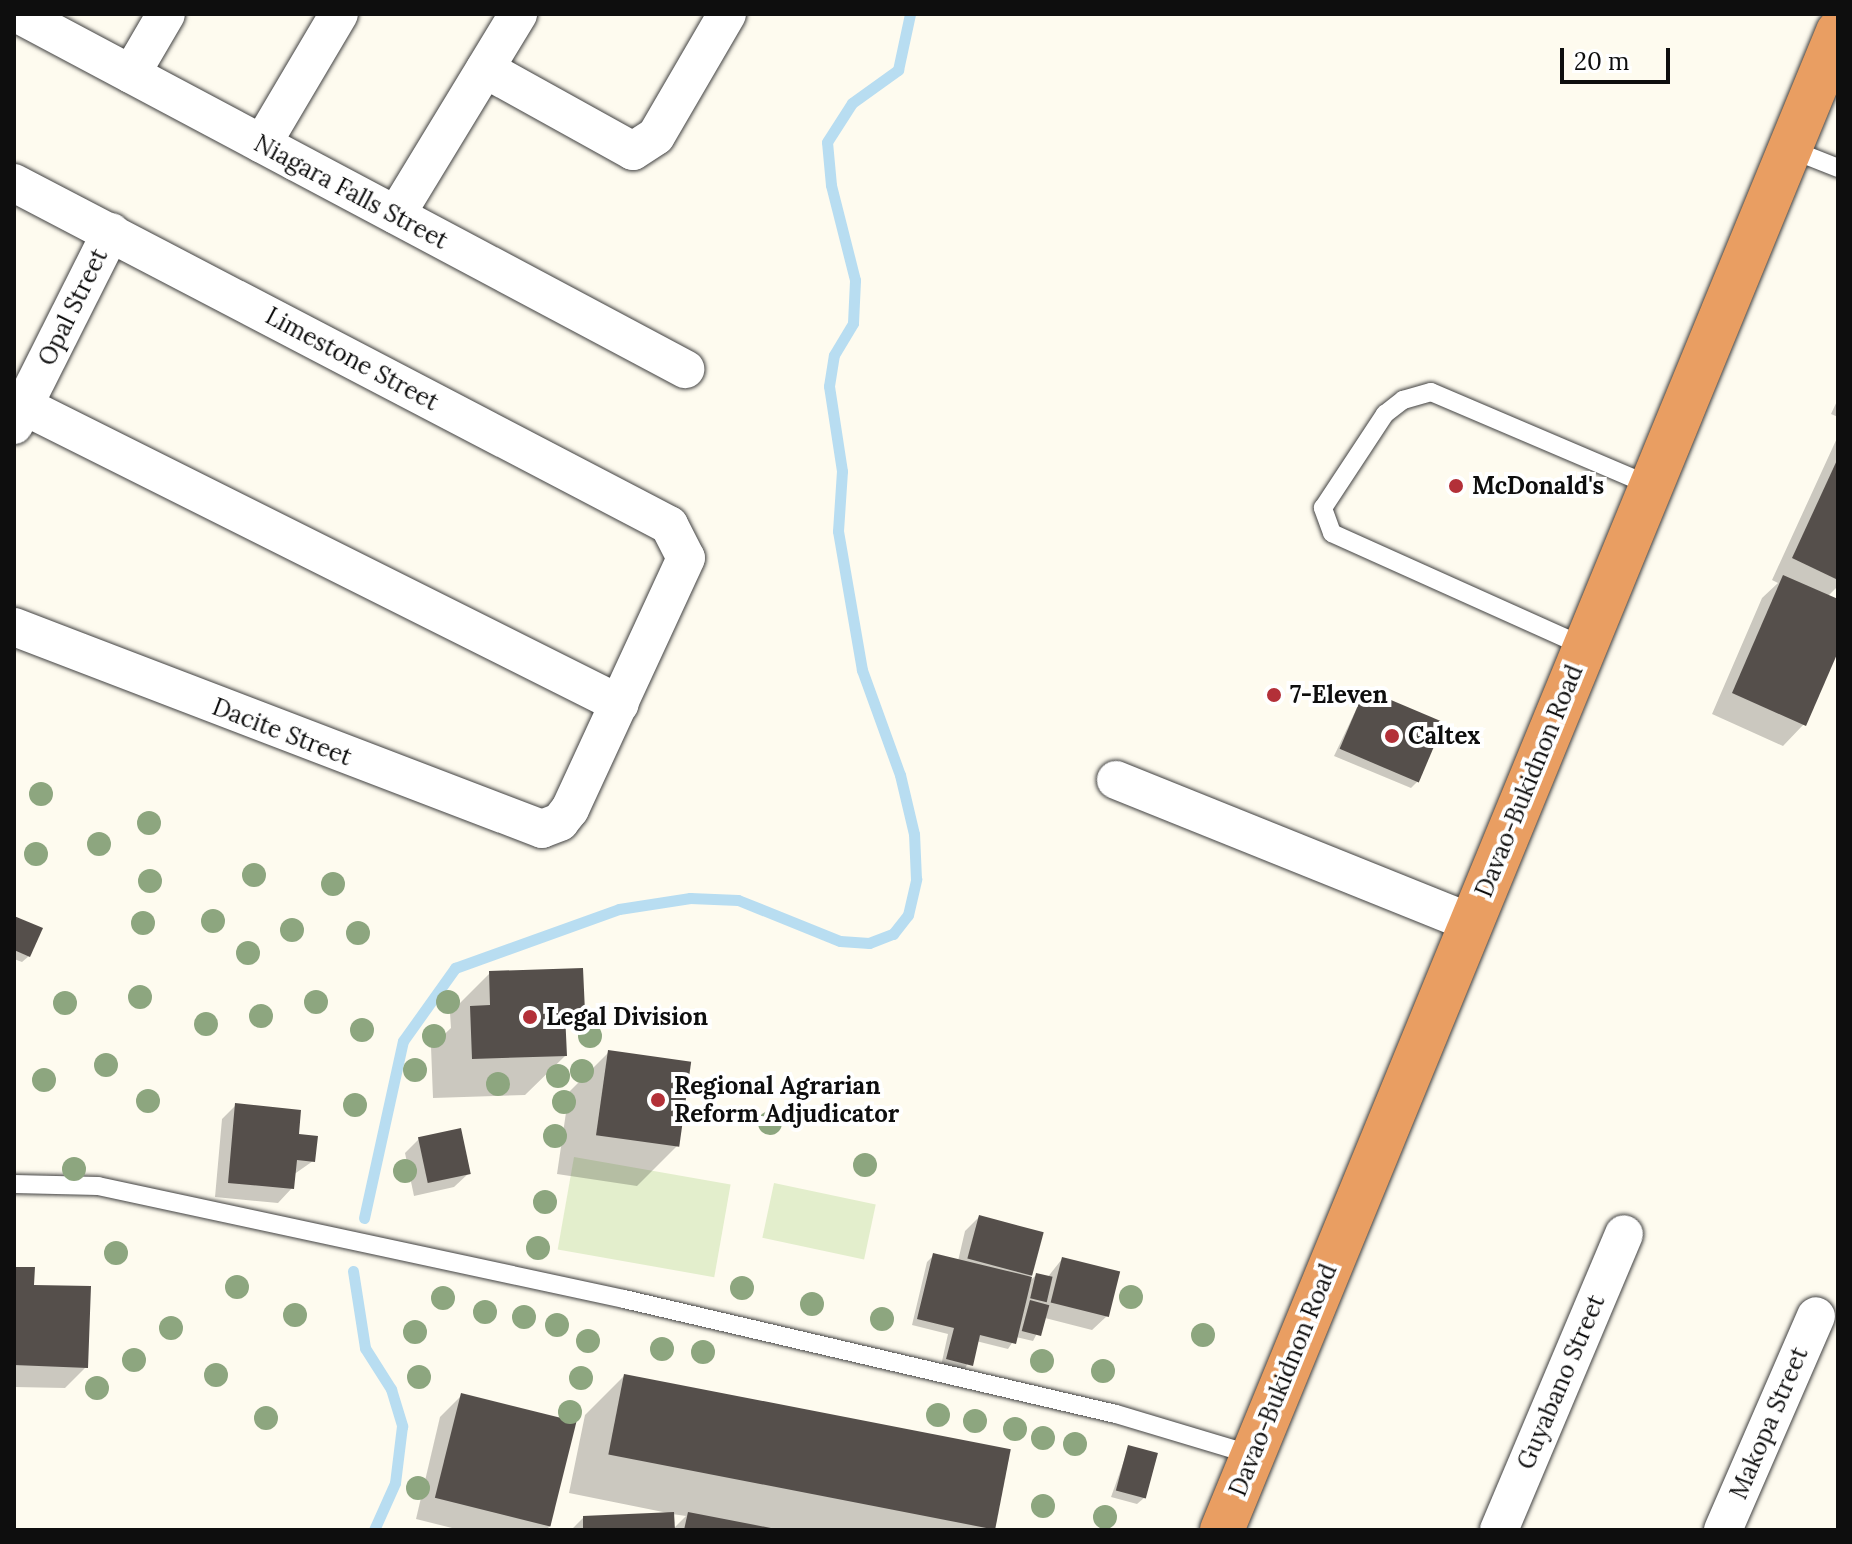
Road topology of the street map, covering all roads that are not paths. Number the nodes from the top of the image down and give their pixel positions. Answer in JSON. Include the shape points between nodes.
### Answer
{"nodes":[{"id":1,"x":18,"y":14,"type":"edge"},
{"id":2,"x":166,"y":14,"type":"edge"},
{"id":3,"x":339,"y":14,"type":"edge"},
{"id":4,"x":518,"y":14,"type":"edge"},
{"id":5,"x":727,"y":14,"type":"edge"},
{"id":6,"x":1838,"y":32,"type":"edge"},
{"id":7,"x":485,"y":69,"type":"junction"},
{"id":8,"x":131,"y":74,"type":"junction"},
{"id":9,"x":1826,"y":95,"type":"edge"},
{"id":10,"x":262,"y":144,"type":"junction"},
{"id":11,"x":1790,"y":149,"type":"junction"},
{"id":12,"x":1838,"y":168,"type":"edge"},
{"id":13,"x":14,"y":183,"type":"edge"},
{"id":14,"x":396,"y":215,"type":"junction"},
{"id":15,"x":111,"y":232,"type":"junction"},
{"id":16,"x":685,"y":369,"type":"dead end"},
{"id":17,"x":19,"y":416,"type":"edge"},
{"id":18,"x":1651,"y":486,"type":"junction"},
{"id":19,"x":14,"y":627,"type":"edge"},
{"id":20,"x":1583,"y":646,"type":"junction"},
{"id":21,"x":620,"y":704,"type":"junction"},
{"id":22,"x":1116,"y":780,"type":"dead end"},
{"id":23,"x":1472,"y":923,"type":"junction"},
{"id":24,"x":14,"y":1184,"type":"edge"},
{"id":25,"x":1624,"y":1234,"type":"dead end"},
{"id":26,"x":1816,"y":1316,"type":"dead end"},
{"id":27,"x":1253,"y":1455,"type":"junction"},
{"id":28,"x":1222,"y":1530,"type":"edge"},
{"id":29,"x":1499,"y":1530,"type":"edge"},
{"id":30,"x":1723,"y":1530,"type":"edge"}],
"edges":[{"from":1,"to":8,"type":"street","name":"Niagara Falls Street"},
{"from":2,"to":8,"type":"street"},
{"from":3,"to":10,"type":"street"},
{"from":4,"to":7,"type":"street"},
{"from":5,"to":7,"type":"street","via":[[656,136],[633,151]]},
{"from":6,"to":9,"type":"highway","name":"Davao-Bukidnon Road"},
{"from":7,"to":14,"type":"street"},
{"from":8,"to":10,"type":"street","name":"Niagara Falls Street"},
{"from":9,"to":11,"type":"highway","name":"Davao-Bukidnon Road"},
{"from":10,"to":14,"type":"street","name":"Niagara Falls Street"},
{"from":11,"to":12,"type":"lane"},
{"from":11,"to":18,"type":"highway","name":"Davao-Bukidnon Road"},
{"from":13,"to":15,"type":"street","name":"Limestone Street"},
{"from":14,"to":16,"type":"street","name":"Niagara Falls Street"},
{"from":15,"to":17,"type":"street","name":"Opal Street"},
{"from":15,"to":21,"type":"street","name":"Limestone Street","via":[[669,525],[682,544],[684,568]]},
{"from":17,"to":21,"type":"street"},
{"from":18,"to":20,"type":"highway","name":"Davao-Bukidnon Road"},
{"from":18,"to":20,"type":"lane","via":[[1431,392],[1403,400],[1385,414],[1323,508],[1332,533]]},
{"from":19,"to":21,"type":"street","name":"Dacite Street","via":[[527,827],[551,827],[570,809]]},
{"from":20,"to":23,"type":"highway","name":"Davao-Bukidnon Road"},
{"from":22,"to":23,"type":"street"},
{"from":23,"to":27,"type":"highway","name":"Davao-Bukidnon Road"},
{"from":24,"to":27,"type":"lane","via":[[98,1186],[608,1296],[1116,1414]]},
{"from":25,"to":29,"type":"street","name":"Guyabano Street"},
{"from":26,"to":30,"type":"street","name":"Makopa Street"},
{"from":27,"to":28,"type":"highway","name":"Davao-Bukidnon Road"}]}
